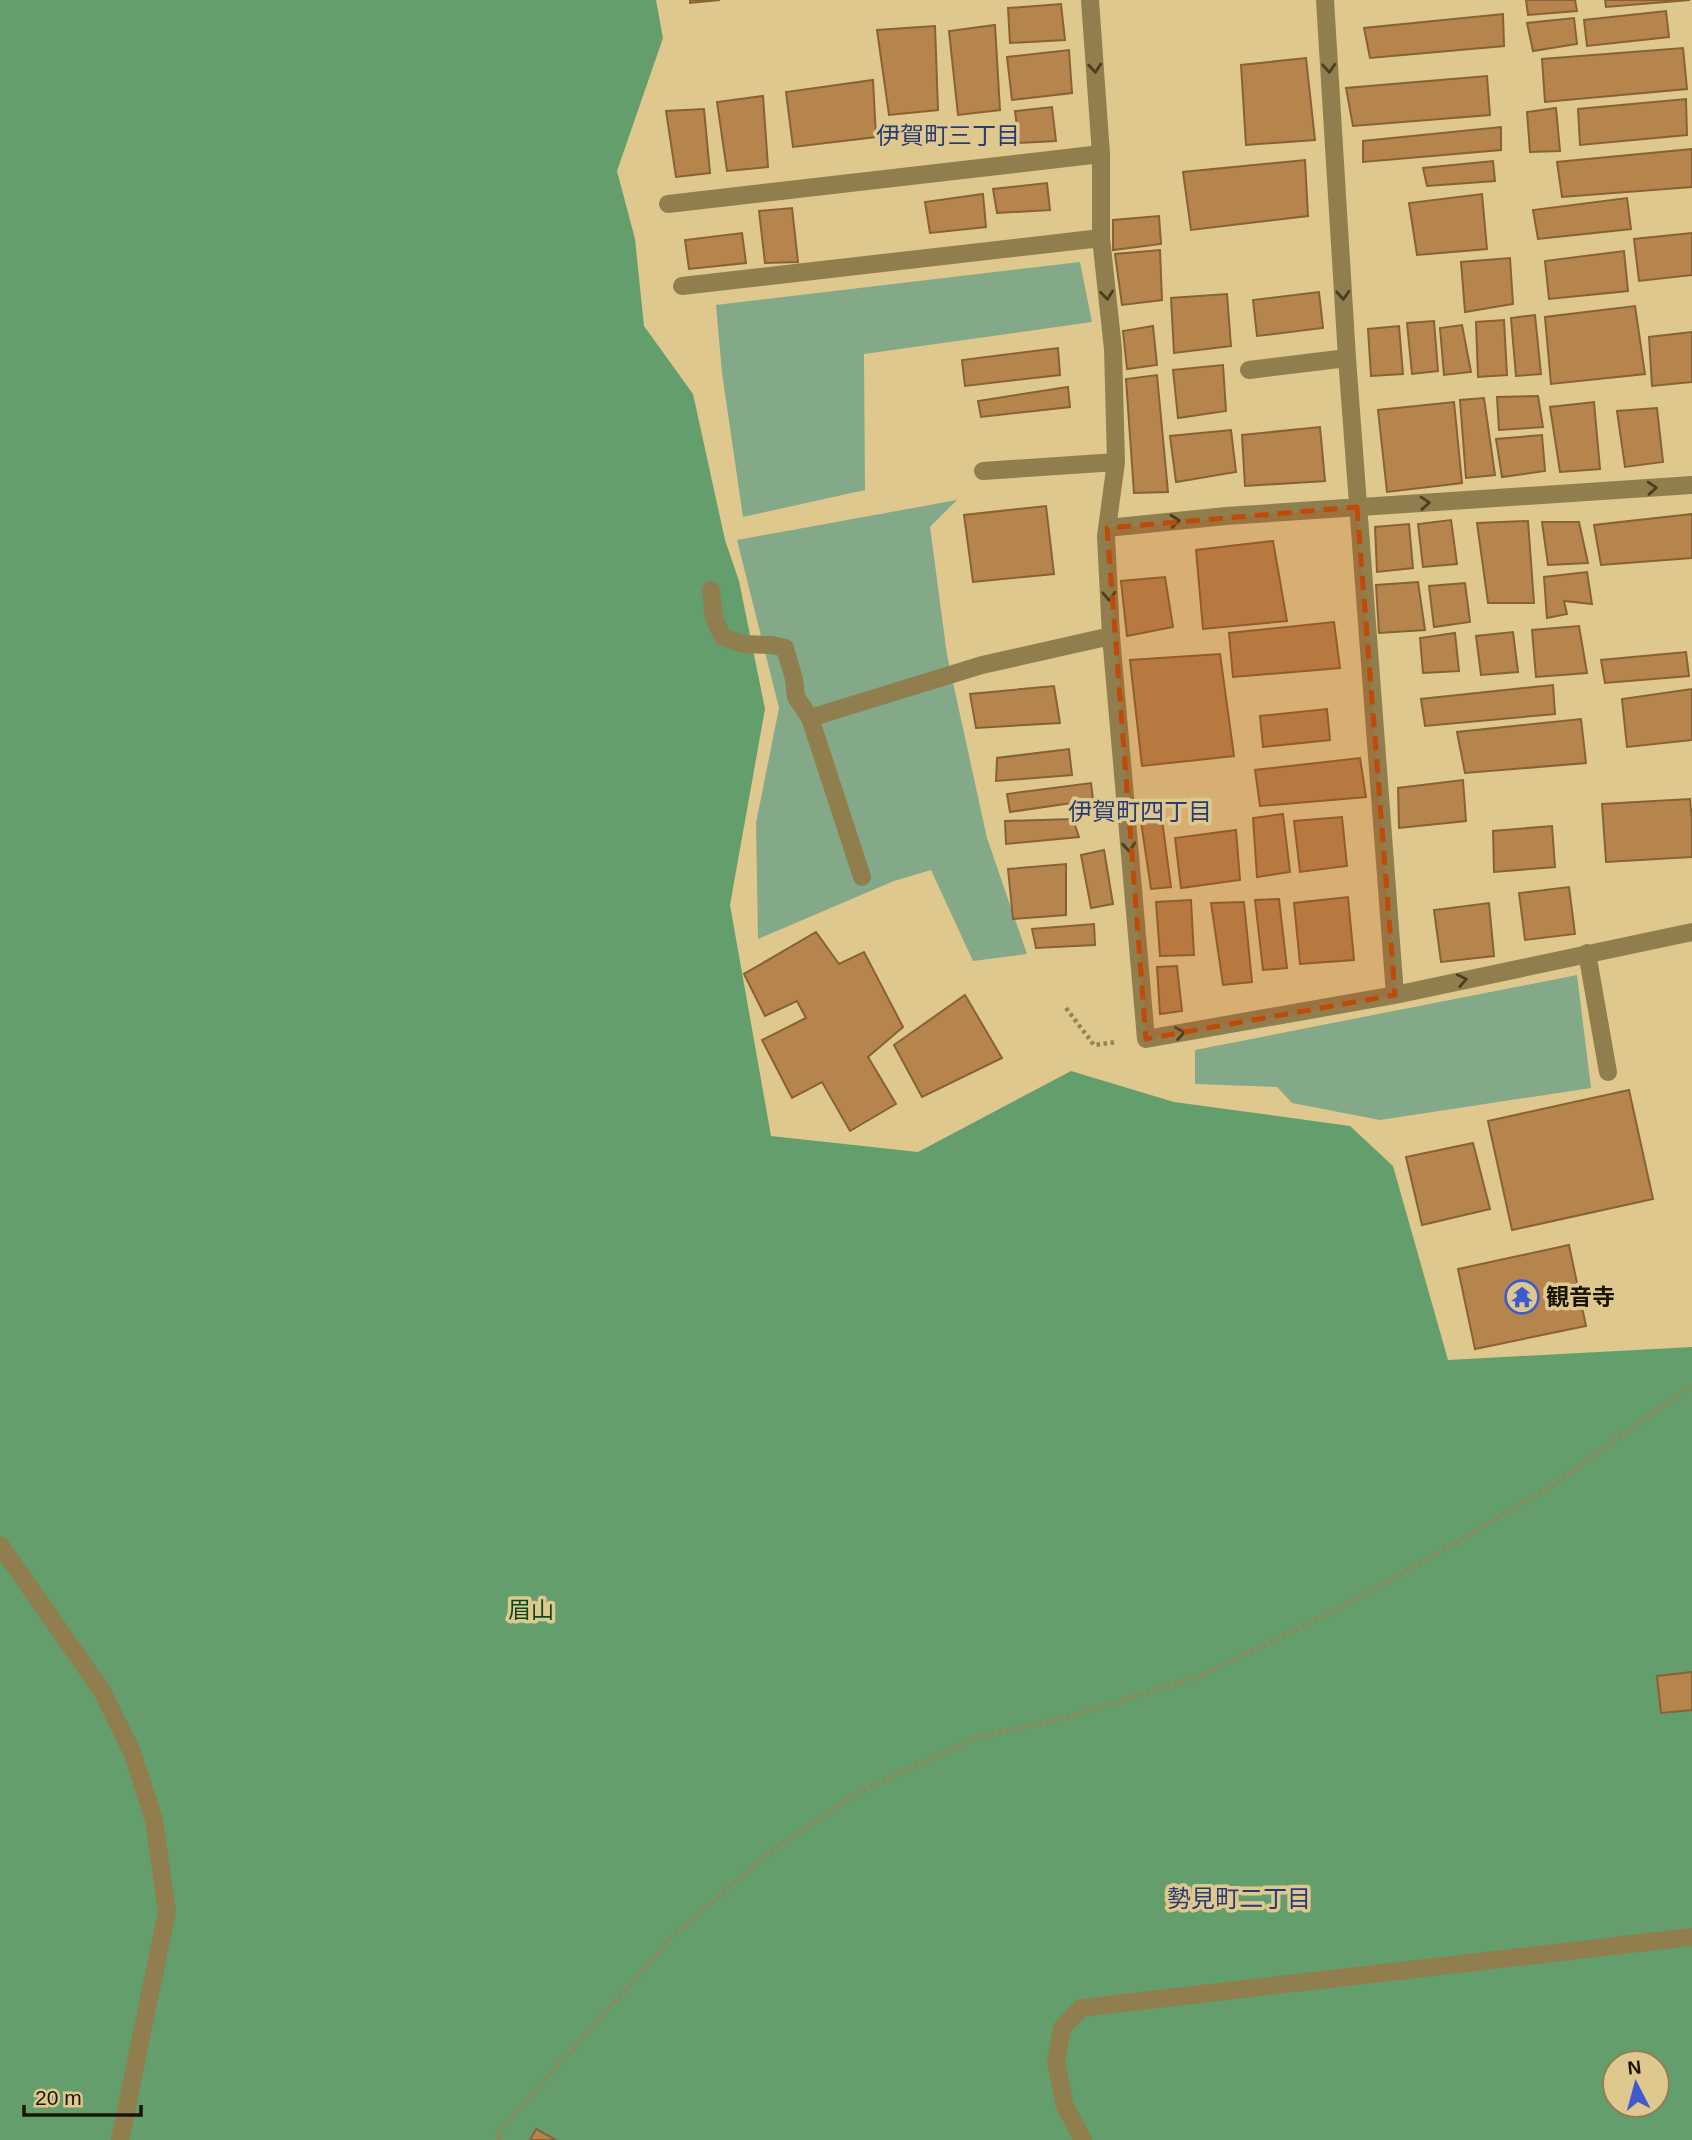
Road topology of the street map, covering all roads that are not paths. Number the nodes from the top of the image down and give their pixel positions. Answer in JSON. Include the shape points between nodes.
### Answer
{"nodes":[{"id":1,"x":1090,"y":0,"type":"edge"},
{"id":2,"x":1325,"y":0,"type":"edge"},
{"id":3,"x":1101,"y":154,"type":"junction"},
{"id":4,"x":668,"y":204,"type":"dead end"},
{"id":5,"x":1101,"y":238,"type":"junction"},
{"id":6,"x":682,"y":286,"type":"dead end"},
{"id":7,"x":1347,"y":358,"type":"junction"},
{"id":8,"x":1249,"y":370,"type":"dead end"},
{"id":9,"x":1116,"y":463,"type":"junction"},
{"id":10,"x":983,"y":471,"type":"dead end"},
{"id":11,"x":1692,"y":485,"type":"edge"},
{"id":12,"x":1357,"y":508,"type":"junction"},
{"id":13,"x":1107,"y":528,"type":"junction"},
{"id":14,"x":712,"y":590,"type":"dead end"},
{"id":15,"x":1111,"y":636,"type":"junction"},
{"id":16,"x":810,"y":718,"type":"junction"},
{"id":17,"x":862,"y":877,"type":"dead end"},
{"id":18,"x":1692,"y":932,"type":"edge"},
{"id":19,"x":1587,"y":953,"type":"junction"},
{"id":20,"x":1395,"y":995,"type":"junction"},
{"id":21,"x":1608,"y":1072,"type":"dead end"},
{"id":22,"x":0,"y":1545,"type":"edge"},
{"id":23,"x":1692,"y":1937,"type":"edge"},
{"id":24,"x":120,"y":2140,"type":"edge"},
{"id":25,"x":1083,"y":2140,"type":"edge"}],
"edges":[{"from":1,"to":3,"type":"street","one_way":true},
{"from":2,"to":7,"type":"street","one_way":true},
{"from":3,"to":4,"type":"street"},
{"from":3,"to":5,"type":"street"},
{"from":5,"to":6,"type":"street"},
{"from":5,"to":9,"type":"street","one_way":true,"via":[[1113,349]]},
{"from":7,"to":8,"type":"street"},
{"from":7,"to":12,"type":"street"},
{"from":9,"to":10,"type":"street"},
{"from":9,"to":13,"type":"street"},
{"from":12,"to":11,"type":"street","one_way":true},
{"from":13,"to":12,"type":"street","one_way":true},
{"from":12,"to":20,"type":"street"},
{"from":13,"to":15,"type":"street","one_way":true},
{"from":14,"to":16,"type":"street","via":[[714,618],[723,637],[785,648],[796,697]]},
{"from":15,"to":16,"type":"street","via":[[982,665]]},
{"from":15,"to":20,"type":"street","one_way":true,"via":[[1146,1039]]},
{"from":16,"to":17,"type":"street"},
{"from":18,"to":19,"type":"street"},
{"from":20,"to":19,"type":"street","one_way":true},
{"from":19,"to":21,"type":"street"},
{"from":22,"to":24,"type":"street","via":[[102,1691],[132,1752],[154,1820],[167,1911]]},
{"from":23,"to":25,"type":"street","via":[[1081,2008],[1062,2028],[1056,2062],[1065,2106]]}]}
